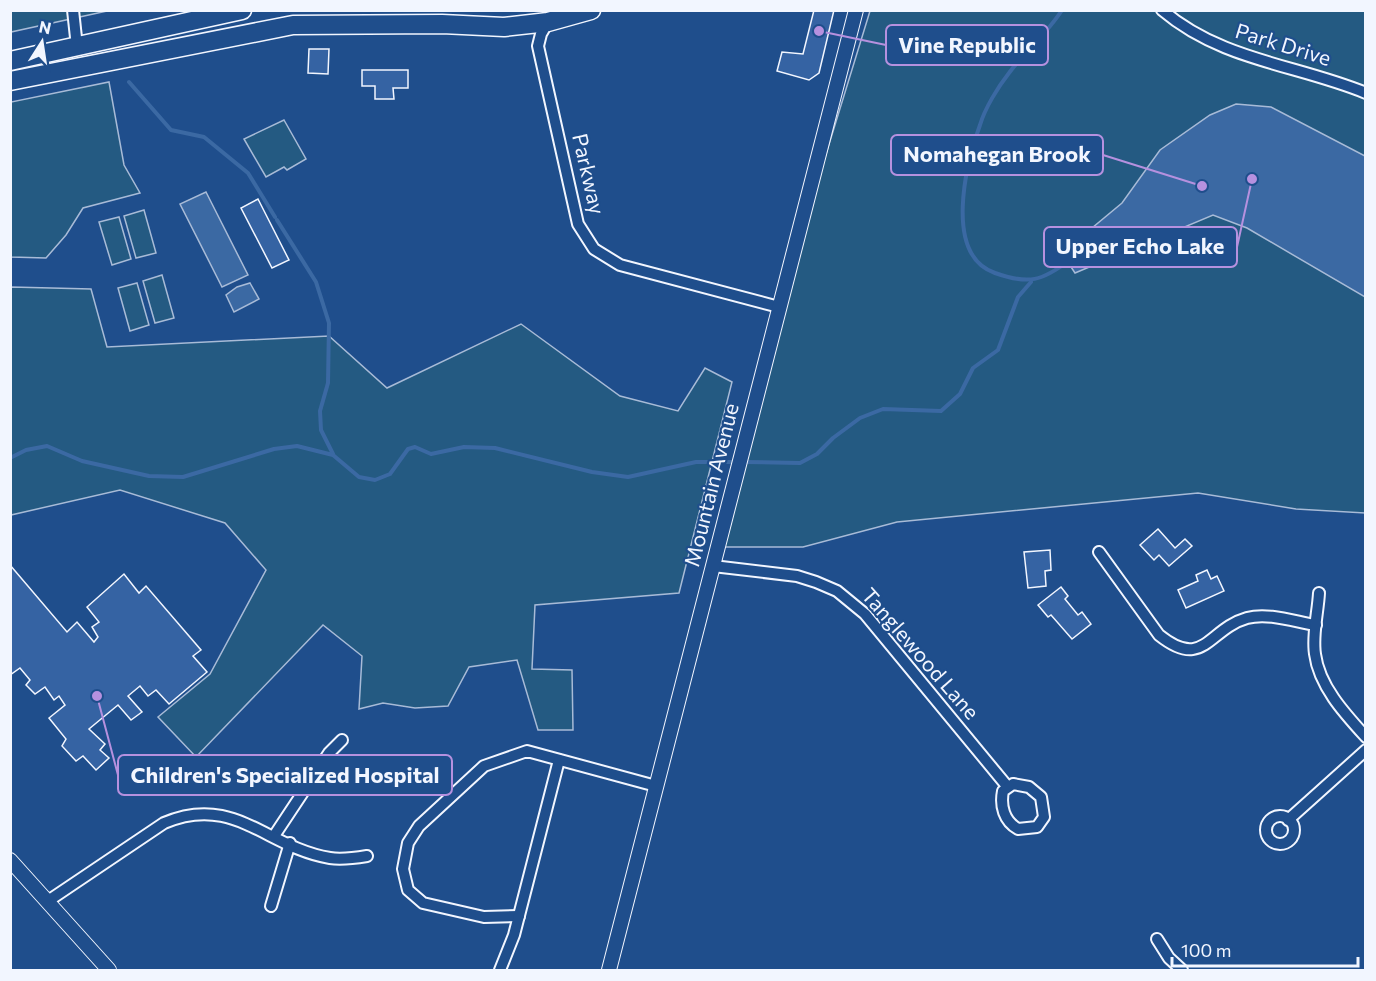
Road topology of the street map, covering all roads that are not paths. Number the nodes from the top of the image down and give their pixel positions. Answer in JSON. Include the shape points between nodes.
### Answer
{"nodes":[{"id":1,"x":73,"y":10,"type":"edge"},
{"id":2,"x":242,"y":10,"type":"edge"},
{"id":3,"x":416,"y":10,"type":"edge"},
{"id":4,"x":591,"y":10,"type":"edge"},
{"id":5,"x":856,"y":10,"type":"edge"},
{"id":6,"x":1162,"y":10,"type":"edge"},
{"id":7,"x":548,"y":22,"type":"junction"},
{"id":8,"x":442,"y":24,"type":"junction"},
{"id":9,"x":77,"y":47,"type":"junction"},
{"id":10,"x":10,"y":61,"type":"edge"},
{"id":11,"x":10,"y":81,"type":"edge"},
{"id":12,"x":1365,"y":93,"type":"edge"},
{"id":13,"x":779,"y":307,"type":"junction"},
{"id":14,"x":1099,"y":552,"type":"dead end"},
{"id":15,"x":713,"y":566,"type":"junction"},
{"id":16,"x":1320,"y":593,"type":"dead end"},
{"id":17,"x":1316,"y":626,"type":"junction"},
{"id":18,"x":1365,"y":737,"type":"edge"},
{"id":19,"x":342,"y":740,"type":"dead end"},
{"id":20,"x":1365,"y":750,"type":"edge"},
{"id":21,"x":560,"y":760,"type":"junction"},
{"id":22,"x":656,"y":786,"type":"junction"},
{"id":23,"x":1007,"y":786,"type":"junction"},
{"id":24,"x":1288,"y":820,"type":"dead end"},
{"id":25,"x":274,"y":836,"type":"junction"},
{"id":26,"x":290,"y":843,"type":"junction"},
{"id":27,"x":367,"y":856,"type":"dead end"},
{"id":28,"x":10,"y":860,"type":"edge"},
{"id":29,"x":48,"y":901,"type":"junction"},
{"id":30,"x":271,"y":906,"type":"dead end"},
{"id":31,"x":519,"y":916,"type":"junction"},
{"id":32,"x":1157,"y":939,"type":"dead end"},
{"id":33,"x":109,"y":970,"type":"edge"},
{"id":34,"x":500,"y":970,"type":"edge"},
{"id":35,"x":609,"y":970,"type":"edge"},
{"id":36,"x":1182,"y":970,"type":"edge"}],
"edges":[{"from":1,"to":9,"type":"street"},
{"from":2,"to":9,"type":"highway"},
{"from":3,"to":8,"type":"highway","via":[[425,19]]},
{"from":4,"to":7,"type":"highway"},
{"from":5,"to":13,"type":"street","name":"Mountain Avenue"},
{"from":6,"to":12,"type":"street","name":"Park Drive","via":[[1189,32],[1215,45]]},
{"from":7,"to":8,"type":"highway","via":[[504,27]]},
{"from":7,"to":13,"type":"street","name":"Parkway","via":[[538,46],[578,224],[590,243],[620,266]]},
{"from":8,"to":11,"type":"highway","via":[[293,25]]},
{"from":9,"to":10,"type":"highway"},
{"from":13,"to":15,"type":"street","name":"Mountain Avenue"},
{"from":14,"to":17,"type":"street","via":[[1159,635],[1186,650],[1200,649],[1247,618],[1261,616]]},
{"from":15,"to":22,"type":"street","name":"Mountain Avenue"},
{"from":15,"to":23,"type":"street","name":"Tanglewood Lane","via":[[797,576],[837,591],[865,614]]},
{"from":16,"to":17,"type":"street"},
{"from":17,"to":18,"type":"street","via":[[1315,654],[1321,674]]},
{"from":19,"to":25,"type":"street","via":[[329,753]]},
{"from":20,"to":24,"type":"street"},
{"from":21,"to":22,"type":"street"},
{"from":21,"to":31,"type":"street"},
{"from":21,"to":31,"type":"street","via":[[527,752],[484,766],[419,826],[408,843],[403,869],[408,890],[423,903],[484,917]]},
{"from":22,"to":35,"type":"street","name":"Mountain Avenue"},
{"from":23,"to":23,"type":"street","via":[[1002,809],[1012,826],[1024,831],[1037,827],[1045,810],[1041,797],[1029,787]]},
{"from":25,"to":26,"type":"street"},
{"from":25,"to":29,"type":"street","via":[[217,814],[182,815]]},
{"from":26,"to":27,"type":"street","via":[[330,858]]},
{"from":26,"to":30,"type":"street"},
{"from":28,"to":29,"type":"street"},
{"from":29,"to":33,"type":"street"},
{"from":31,"to":34,"type":"street"},
{"from":32,"to":36,"type":"street"}]}
